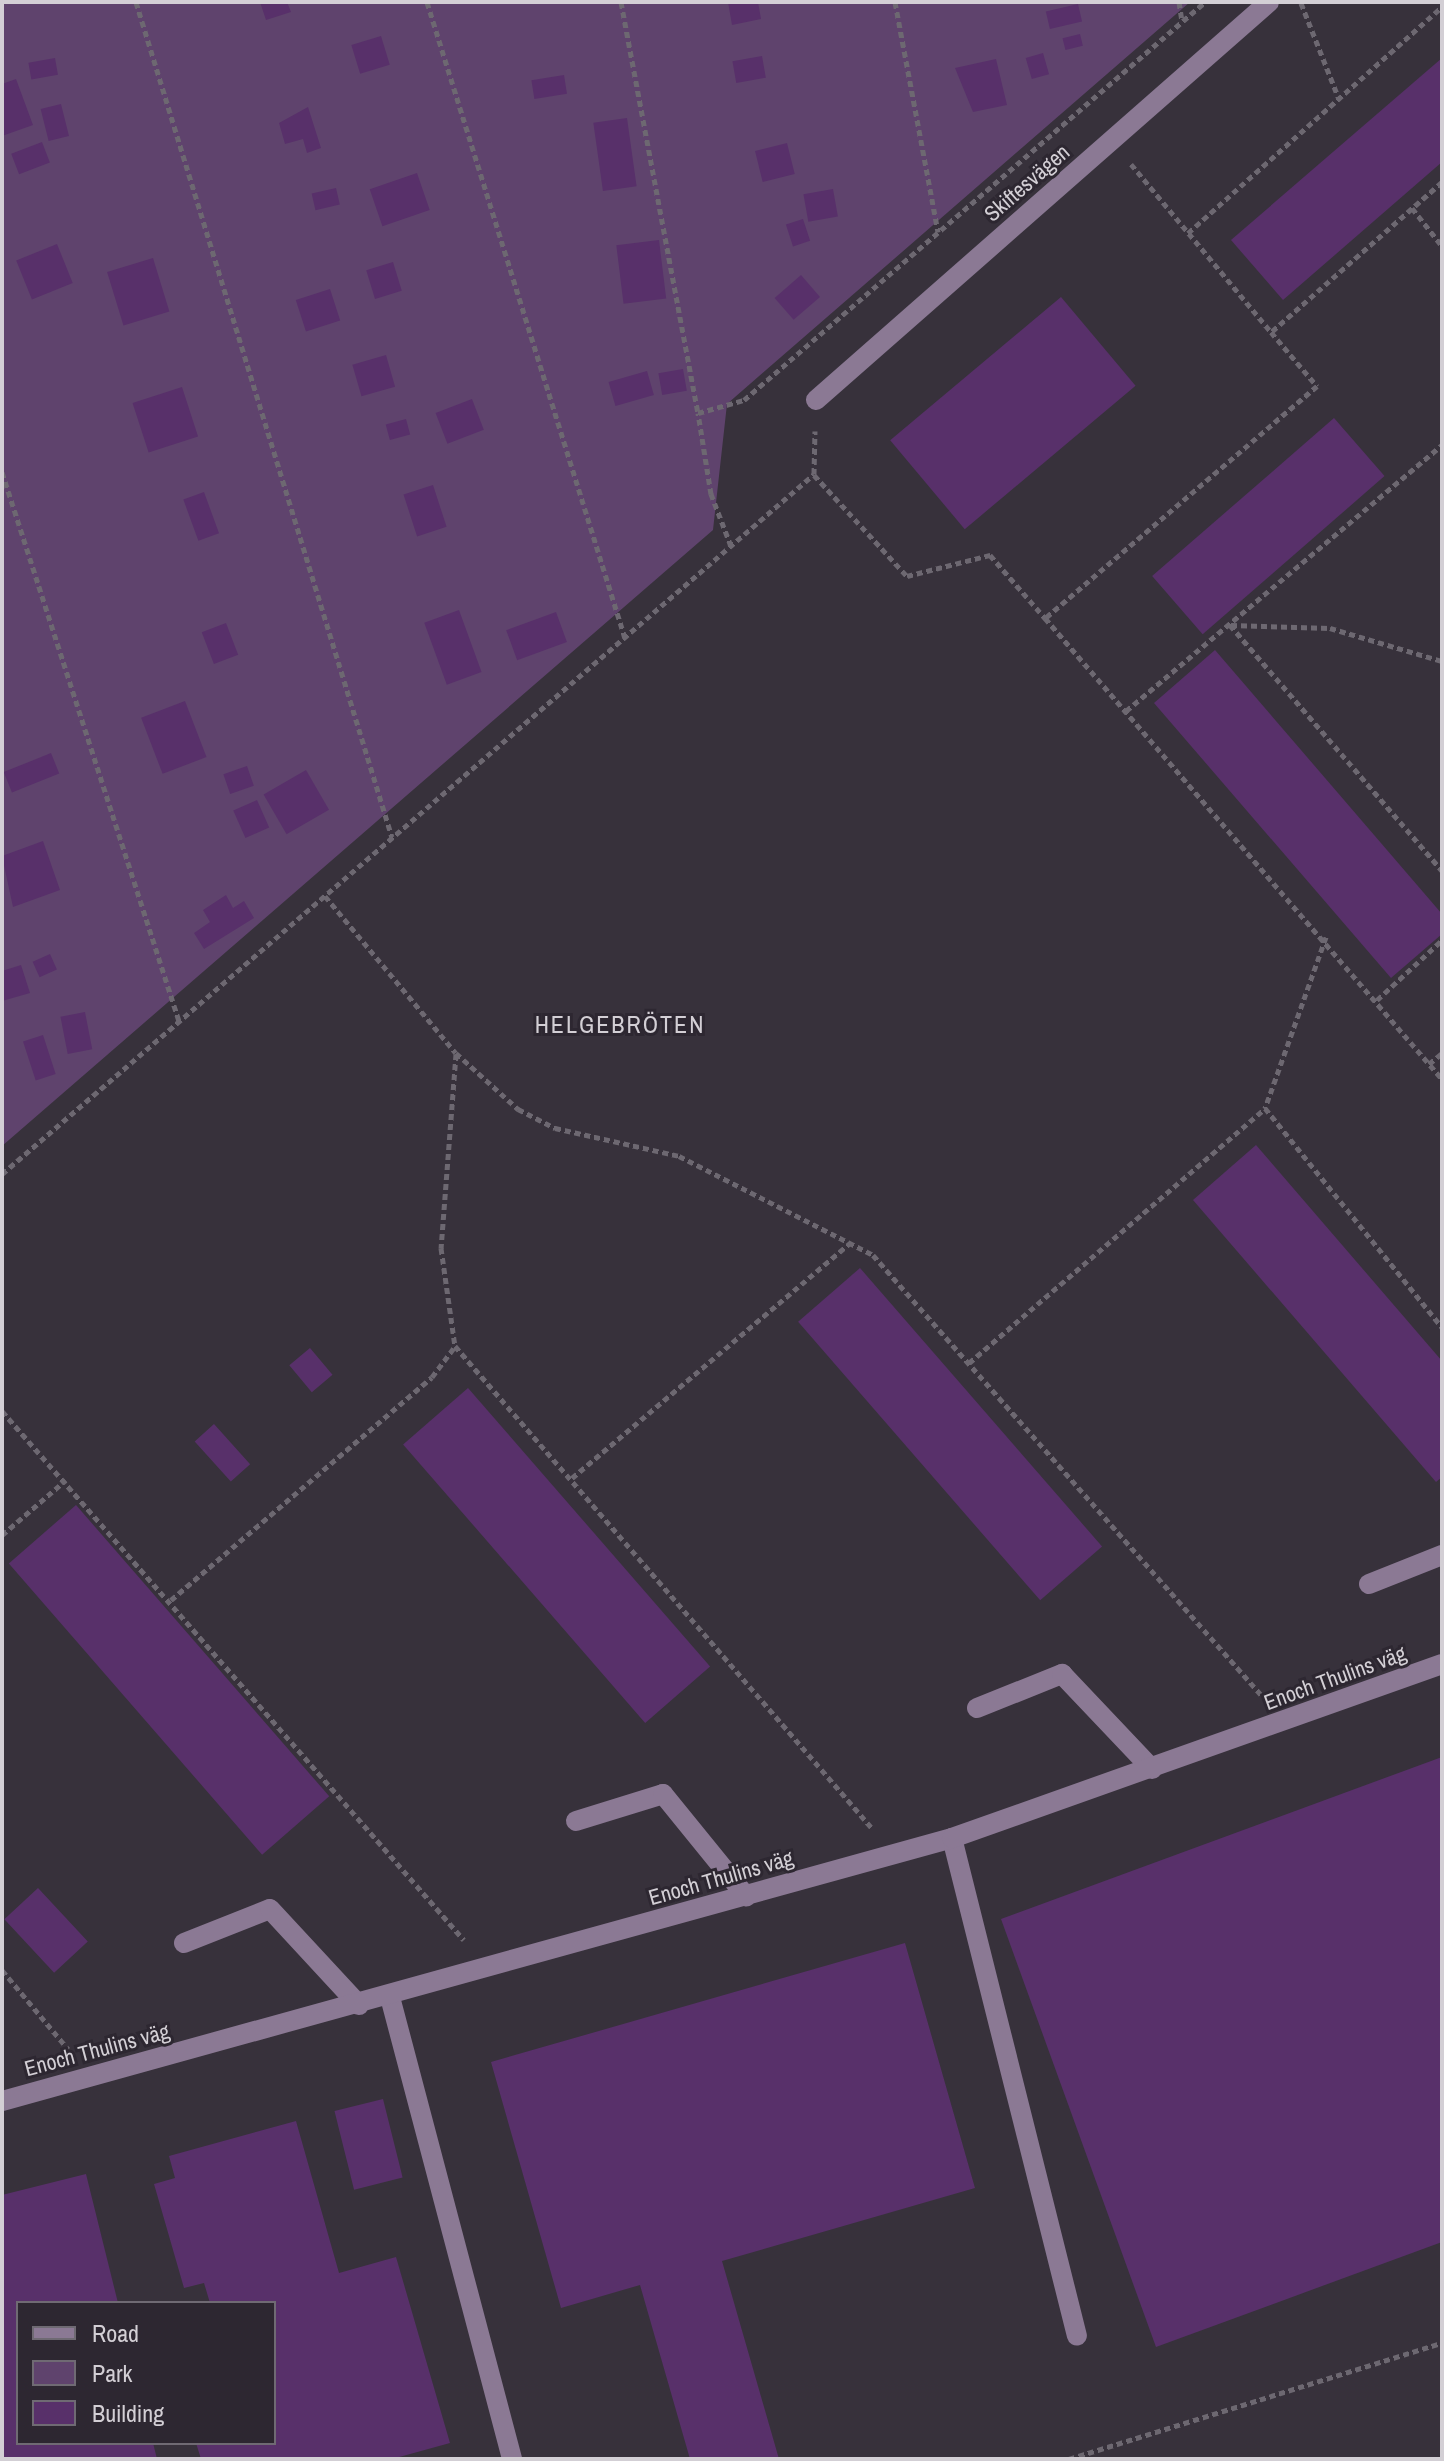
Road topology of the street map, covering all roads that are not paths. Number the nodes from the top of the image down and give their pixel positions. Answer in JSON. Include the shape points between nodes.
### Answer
{"nodes":[{"id":1,"x":1269,"y":2,"type":"edge"},
{"id":2,"x":816,"y":400,"type":"road end"},
{"id":3,"x":1442,"y":1555,"type":"edge"},
{"id":4,"x":1369,"y":1584,"type":"dead end"},
{"id":5,"x":1442,"y":1664,"type":"edge"},
{"id":6,"x":977,"y":1708,"type":"dead end"},
{"id":7,"x":1152,"y":1769,"type":"junction"},
{"id":8,"x":576,"y":1821,"type":"dead end"},
{"id":9,"x":952,"y":1838,"type":"junction"},
{"id":10,"x":746,"y":1896,"type":"junction"},
{"id":11,"x":184,"y":1943,"type":"dead end"},
{"id":12,"x":390,"y":1997,"type":"junction"},
{"id":13,"x":359,"y":2005,"type":"junction"},
{"id":14,"x":2,"y":2101,"type":"edge"},
{"id":15,"x":1077,"y":2336,"type":"dead end"},
{"id":16,"x":512,"y":2459,"type":"edge"}],
"edges":[{"from":1,"to":2,"type":"street","name":"Skiftesvägen"},
{"from":3,"to":4,"type":"street"},
{"from":5,"to":7,"type":"street","name":"Enoch Thulins väg"},
{"from":6,"to":7,"type":"street","via":[[1062,1674]]},
{"from":7,"to":9,"type":"street","name":"Enoch Thulins väg"},
{"from":8,"to":10,"type":"street","via":[[663,1794]]},
{"from":9,"to":10,"type":"street","name":"Enoch Thulins väg"},
{"from":9,"to":15,"type":"street"},
{"from":10,"to":12,"type":"street","name":"Enoch Thulins väg"},
{"from":11,"to":13,"type":"street","via":[[270,1909]]},
{"from":12,"to":13,"type":"street","name":"Enoch Thulins väg"},
{"from":12,"to":16,"type":"street"},
{"from":13,"to":14,"type":"street","name":"Enoch Thulins väg"}]}
